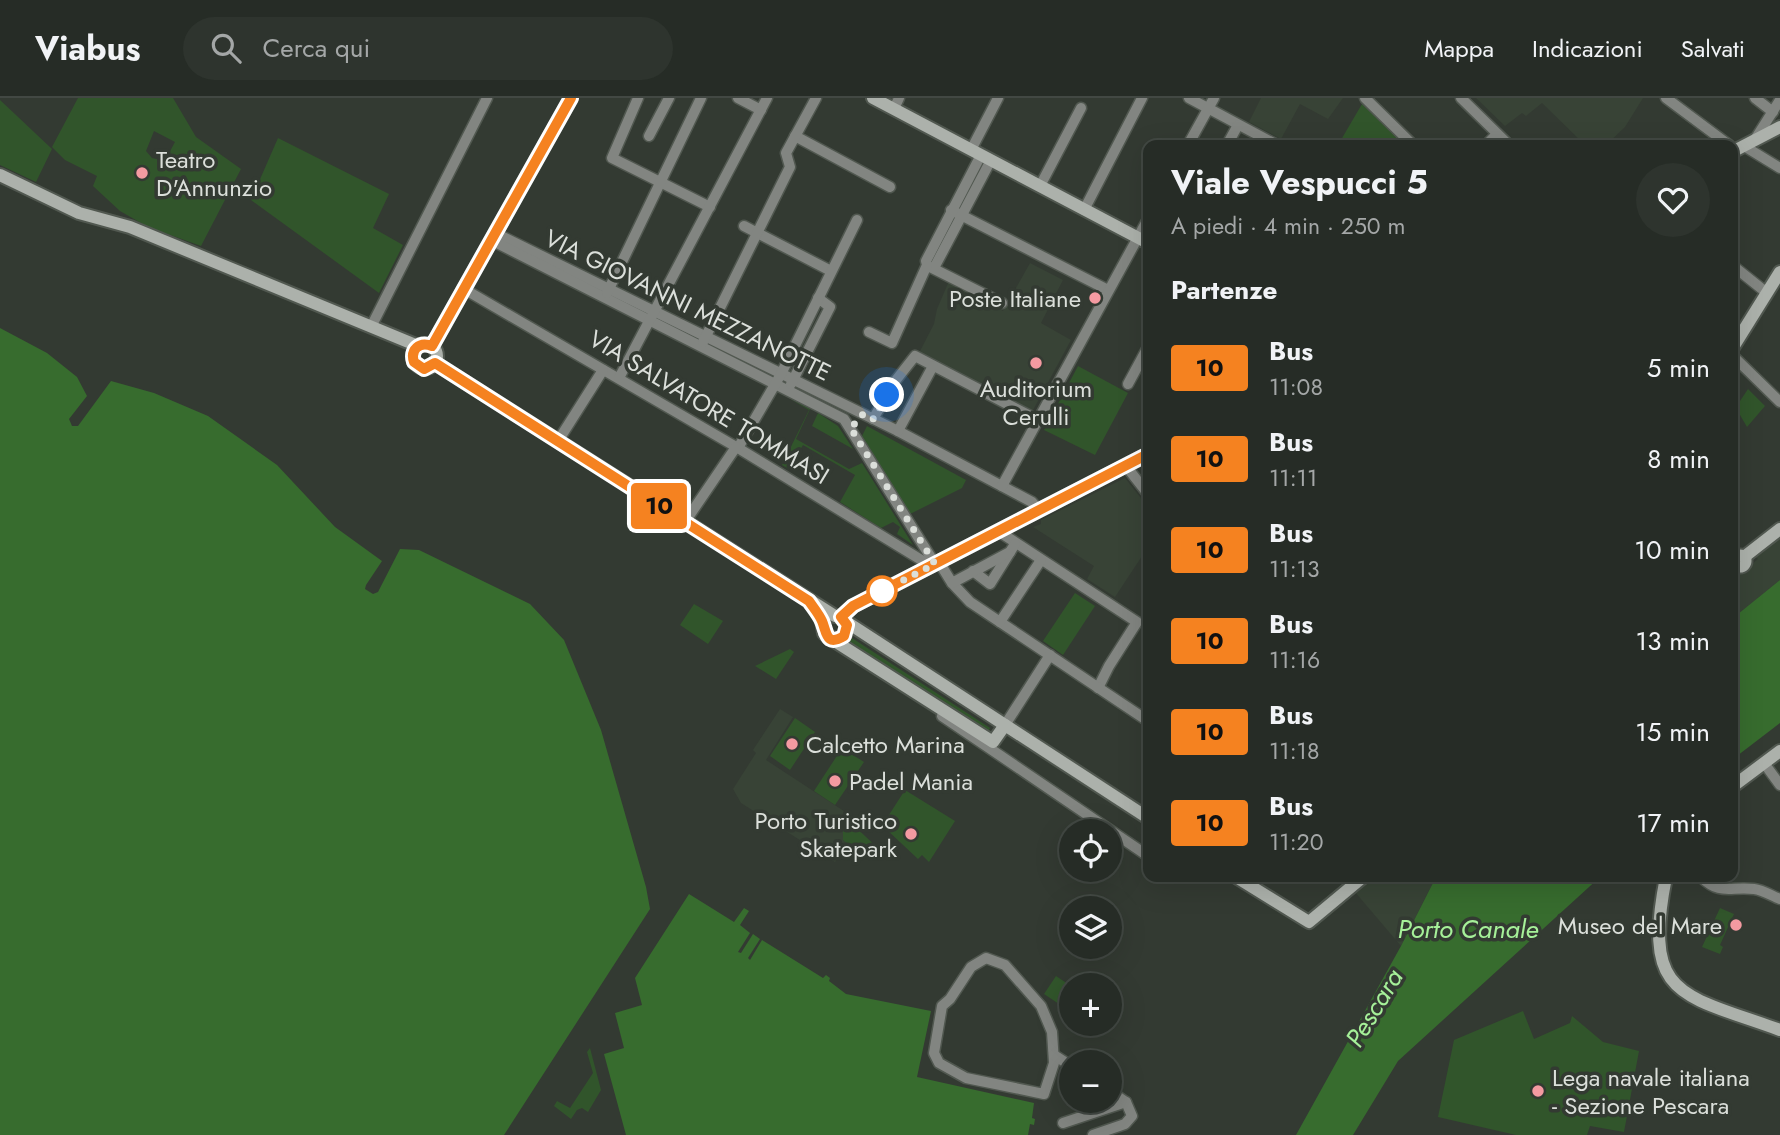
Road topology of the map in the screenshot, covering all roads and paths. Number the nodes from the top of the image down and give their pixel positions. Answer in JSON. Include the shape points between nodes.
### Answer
{"nodes":[{"id":1,"x":487,"y":98,"type":"edge"},
{"id":2,"x":571,"y":98,"type":"edge"},
{"id":3,"x":638,"y":98,"type":"edge"},
{"id":4,"x":669,"y":98,"type":"edge"},
{"id":5,"x":701,"y":98,"type":"edge"},
{"id":6,"x":738,"y":98,"type":"edge"},
{"id":7,"x":766,"y":98,"type":"edge"},
{"id":8,"x":816,"y":98,"type":"edge"},
{"id":9,"x":873,"y":98,"type":"edge"},
{"id":10,"x":998,"y":98,"type":"edge"},
{"id":11,"x":1142,"y":98,"type":"edge"},
{"id":12,"x":1189,"y":98,"type":"edge"},
{"id":13,"x":1214,"y":98,"type":"edge"},
{"id":14,"x":1365,"y":98,"type":"edge"},
{"id":15,"x":1461,"y":98,"type":"edge"},
{"id":16,"x":1666,"y":98,"type":"edge"},
{"id":17,"x":1755,"y":98,"type":"edge"},
{"id":18,"x":1780,"y":100,"type":"edge"},
{"id":19,"x":896,"y":103,"type":"edge"},
{"id":20,"x":1081,"y":108,"type":"dead end"},
{"id":21,"x":1208,"y":108,"type":"junction"},
{"id":22,"x":761,"y":110,"type":"junction"},
{"id":23,"x":1773,"y":112,"type":"junction"},
{"id":24,"x":1238,"y":125,"type":"junction"},
{"id":25,"x":1780,"y":127,"type":"edge"},
{"id":26,"x":1497,"y":134,"type":"junction"},
{"id":27,"x":649,"y":136,"type":"dead end"},
{"id":28,"x":795,"y":136,"type":"junction"},
{"id":29,"x":1191,"y":140,"type":"edge"},
{"id":30,"x":1230,"y":140,"type":"edge"},
{"id":31,"x":1267,"y":140,"type":"edge"},
{"id":32,"x":1408,"y":140,"type":"edge"},
{"id":33,"x":1491,"y":140,"type":"edge"},
{"id":34,"x":1504,"y":140,"type":"edge"},
{"id":35,"x":1728,"y":140,"type":"edge"},
{"id":36,"x":1738,"y":147,"type":"edge"},
{"id":37,"x":981,"y":155,"type":"junction"},
{"id":38,"x":1780,"y":168,"type":"edge"},
{"id":39,"x":0,"y":175,"type":"edge"},
{"id":40,"x":660,"y":181,"type":"junction"},
{"id":41,"x":1040,"y":186,"type":"junction"},
{"id":42,"x":890,"y":187,"type":"dead end"},
{"id":43,"x":710,"y":207,"type":"junction"},
{"id":44,"x":951,"y":210,"type":"junction"},
{"id":45,"x":1084,"y":210,"type":"junction"},
{"id":46,"x":962,"y":215,"type":"junction"},
{"id":47,"x":857,"y":220,"type":"dead end"},
{"id":48,"x":744,"y":226,"type":"dead end"},
{"id":49,"x":757,"y":233,"type":"junction"},
{"id":50,"x":493,"y":236,"type":"junction"},
{"id":51,"x":1143,"y":241,"type":"edge"},
{"id":52,"x":931,"y":267,"type":"junction"},
{"id":53,"x":1738,"y":270,"type":"edge"},
{"id":54,"x":831,"y":271,"type":"junction"},
{"id":55,"x":1780,"y":272,"type":"edge"},
{"id":56,"x":464,"y":289,"type":"junction"},
{"id":57,"x":1108,"y":290,"type":"junction"},
{"id":58,"x":607,"y":293,"type":"junction"},
{"id":59,"x":1767,"y":293,"type":"junction"},
{"id":60,"x":818,"y":298,"type":"junction"},
{"id":61,"x":1002,"y":303,"type":"dead end"},
{"id":62,"x":653,"y":316,"type":"junction"},
{"id":63,"x":371,"y":327,"type":"junction"},
{"id":64,"x":869,"y":332,"type":"dead end"},
{"id":65,"x":1738,"y":339,"type":"edge"},
{"id":66,"x":703,"y":341,"type":"junction"},
{"id":67,"x":425,"y":346,"type":"junction"},
{"id":68,"x":1738,"y":361,"type":"edge"},
{"id":69,"x":435,"y":363,"type":"junction"},
{"id":70,"x":1143,"y":363,"type":"edge"},
{"id":71,"x":933,"y":366,"type":"junction"},
{"id":72,"x":603,"y":370,"type":"junction"},
{"id":73,"x":619,"y":378,"type":"junction"},
{"id":74,"x":778,"y":379,"type":"junction"},
{"id":75,"x":1128,"y":384,"type":"dead end"},
{"id":76,"x":790,"y":385,"type":"junction"},
{"id":77,"x":1780,"y":402,"type":"edge"},
{"id":78,"x":863,"y":414,"type":"junction"},
{"id":79,"x":873,"y":419,"type":"junction"},
{"id":80,"x":1038,"y":420,"type":"junction"},
{"id":81,"x":850,"y":427,"type":"junction"},
{"id":82,"x":898,"y":431,"type":"junction"},
{"id":83,"x":558,"y":441,"type":"junction"},
{"id":84,"x":737,"y":448,"type":"junction"},
{"id":85,"x":1143,"y":457,"type":"edge"},
{"id":86,"x":1126,"y":466,"type":"junction"},
{"id":87,"x":1002,"y":486,"type":"junction"},
{"id":88,"x":1143,"y":488,"type":"edge"},
{"id":89,"x":1039,"y":510,"type":"junction"},
{"id":90,"x":685,"y":522,"type":"junction"},
{"id":91,"x":1780,"y":529,"type":"edge"},
{"id":92,"x":998,"y":531,"type":"junction"},
{"id":93,"x":1013,"y":548,"type":"junction"},
{"id":94,"x":1041,"y":560,"type":"junction"},
{"id":95,"x":1738,"y":560,"type":"edge"},
{"id":96,"x":934,"y":564,"type":"junction"},
{"id":97,"x":973,"y":571,"type":"junction"},
{"id":98,"x":952,"y":583,"type":"junction"},
{"id":99,"x":809,"y":601,"type":"junction"},
{"id":100,"x":840,"y":618,"type":"junction"},
{"id":101,"x":1000,"y":622,"type":"junction"},
{"id":102,"x":824,"y":625,"type":"junction"},
{"id":103,"x":833,"y":640,"type":"junction"},
{"id":104,"x":1050,"y":655,"type":"junction"},
{"id":105,"x":1098,"y":688,"type":"junction"},
{"id":106,"x":942,"y":716,"type":"dead end"},
{"id":107,"x":1143,"y":718,"type":"edge"},
{"id":108,"x":1005,"y":725,"type":"junction"},
{"id":109,"x":1780,"y":751,"type":"edge"},
{"id":110,"x":1764,"y":764,"type":"junction"},
{"id":111,"x":1738,"y":783,"type":"edge"},
{"id":112,"x":1780,"y":785,"type":"edge"},
{"id":113,"x":1143,"y":815,"type":"edge"},
{"id":114,"x":1143,"y":853,"type":"edge"},
{"id":115,"x":1244,"y":882,"type":"edge"},
{"id":116,"x":1357,"y":882,"type":"edge"},
{"id":117,"x":1665,"y":882,"type":"edge"},
{"id":118,"x":1707,"y":882,"type":"edge"},
{"id":119,"x":1780,"y":900,"type":"edge"},
{"id":120,"x":1780,"y":1030,"type":"edge"},
{"id":121,"x":1054,"y":1055,"type":"junction"},
{"id":122,"x":1059,"y":1058,"type":"edge"},
{"id":123,"x":1122,"y":1099,"type":"edge"},
{"id":124,"x":1126,"y":1102,"type":"junction"},
{"id":125,"x":1063,"y":1123,"type":"dead end"},
{"id":126,"x":1093,"y":1135,"type":"edge"}],
"edges":[{"from":1,"to":63,"type":"street"},
{"from":2,"to":50,"type":"street"},
{"from":3,"to":40,"type":"street","via":[[612,158]]},
{"from":4,"to":27,"type":"street"},
{"from":5,"to":40,"type":"street"},
{"from":6,"to":22,"type":"street"},
{"from":7,"to":22,"type":"street"},
{"from":8,"to":28,"type":"street"},
{"from":9,"to":19,"type":"street"},
{"from":10,"to":37,"type":"street"},
{"from":11,"to":45,"type":"street"},
{"from":12,"to":21,"type":"street"},
{"from":13,"to":21,"type":"street"},
{"from":14,"to":32,"type":"street"},
{"from":15,"to":26,"type":"street"},
{"from":16,"to":35,"type":"street"},
{"from":17,"to":23,"type":"street"},
{"from":18,"to":23,"type":"street"},
{"from":19,"to":37,"type":"street"},
{"from":20,"to":41,"type":"street"},
{"from":21,"to":24,"type":"street"},
{"from":21,"to":29,"type":"street"},
{"from":22,"to":43,"type":"street"},
{"from":23,"to":36,"type":"street"},
{"from":24,"to":30,"type":"street"},
{"from":24,"to":31,"type":"street"},
{"from":25,"to":36,"type":"street"},
{"from":26,"to":33,"type":"street"},
{"from":26,"to":34,"type":"street"},
{"from":28,"to":42,"type":"street"},
{"from":28,"to":49,"type":"street","via":[[786,153],[790,167]]},
{"from":36,"to":38,"type":"street"},
{"from":37,"to":41,"type":"street"},
{"from":37,"to":44,"type":"street"},
{"from":37,"to":46,"type":"street"},
{"from":39,"to":63,"type":"street","via":[[79,213],[130,227]]},
{"from":40,"to":43,"type":"street"},
{"from":40,"to":58,"type":"street"},
{"from":41,"to":45,"type":"street"},
{"from":43,"to":62,"type":"street"},
{"from":44,"to":46,"type":"street"},
{"from":44,"to":52,"type":"street","via":[[926,261]]},
{"from":45,"to":51,"type":"street"},
{"from":46,"to":52,"type":"street"},
{"from":46,"to":57,"type":"street"},
{"from":47,"to":54,"type":"street"},
{"from":48,"to":49,"type":"street"},
{"from":49,"to":54,"type":"street"},
{"from":49,"to":66,"type":"street"},
{"from":50,"to":56,"type":"street"},
{"from":50,"to":58,"type":"street","name":"VIA GIOVANNI MEZZANOTTE"},
{"from":51,"to":57,"type":"street"},
{"from":52,"to":61,"type":"street"},
{"from":52,"to":64,"type":"street","via":[[892,343]]},
{"from":53,"to":59,"type":"street"},
{"from":54,"to":60,"type":"street"},
{"from":55,"to":59,"type":"street"},
{"from":56,"to":67,"type":"street"},
{"from":56,"to":72,"type":"street","name":"VIA SALVATORE TOMMASI"},
{"from":57,"to":80,"type":"street"},
{"from":58,"to":62,"type":"street","name":"VIA GIOVANNI MEZZANOTTE"},
{"from":59,"to":65,"type":"street"},
{"from":60,"to":74,"type":"street"},
{"from":60,"to":76,"type":"street","via":[[830,307]]},
{"from":62,"to":66,"type":"street","name":"VIA GIOVANNI MEZZANOTTE"},
{"from":62,"to":73,"type":"street"},
{"from":63,"to":67,"type":"street"},
{"from":66,"to":74,"type":"street","name":"VIA GIOVANNI MEZZANOTTE"},
{"from":67,"to":69,"type":"street","via":[[437,354]]},
{"from":67,"to":69,"type":"street","via":[[413,354],[415,364],[424,369]]},
{"from":68,"to":77,"type":"street"},
{"from":69,"to":83,"type":"street"},
{"from":70,"to":75,"type":"street"},
{"from":71,"to":79,"type":"street","via":[[915,356]]},
{"from":71,"to":80,"type":"street"},
{"from":71,"to":82,"type":"street"},
{"from":72,"to":73,"type":"street","name":"VIA SALVATORE TOMMASI"},
{"from":72,"to":83,"type":"street"},
{"from":73,"to":84,"type":"street","name":"VIA SALVATORE TOMMASI"},
{"from":74,"to":76,"type":"street","name":"VIA GIOVANNI MEZZANOTTE"},
{"from":74,"to":84,"type":"street"},
{"from":76,"to":78,"type":"street","name":"VIA GIOVANNI MEZZANOTTE"},
{"from":76,"to":81,"type":"street","name":"VIA GIOVANNI MEZZANOTTE"},
{"from":78,"to":79,"type":"street","name":"VIA GIOVANNI MEZZANOTTE"},
{"from":78,"to":81,"type":"street"},
{"from":79,"to":82,"type":"street","name":"VIA GIOVANNI MEZZANOTTE"},
{"from":80,"to":87,"type":"street"},
{"from":81,"to":96,"type":"street","name":"VIA GIOVANNI MEZZANOTTE"},
{"from":82,"to":87,"type":"street","name":"VIA GIOVANNI MEZZANOTTE"},
{"from":83,"to":90,"type":"street"},
{"from":84,"to":90,"type":"street"},
{"from":84,"to":96,"type":"street","name":"VIA SALVATORE TOMMASI"},
{"from":85,"to":86,"type":"street"},
{"from":86,"to":88,"type":"street"},
{"from":86,"to":89,"type":"street"},
{"from":87,"to":89,"type":"street","name":"VIA GIOVANNI MEZZANOTTE"},
{"from":89,"to":92,"type":"street"},
{"from":90,"to":99,"type":"street"},
{"from":91,"to":95,"type":"street"},
{"from":92,"to":93,"type":"street"},
{"from":92,"to":96,"type":"street"},
{"from":93,"to":94,"type":"street"},
{"from":93,"to":97,"type":"street"},
{"from":93,"to":97,"type":"street","via":[[990,583]]},
{"from":94,"to":101,"type":"street"},
{"from":94,"to":105,"type":"street","via":[[1137,622]]},
{"from":96,"to":98,"type":"street","name":"VIA GIOVANNI MEZZANOTTE"},
{"from":96,"to":100,"type":"street","via":[[853,606]]},
{"from":97,"to":98,"type":"street"},
{"from":98,"to":101,"type":"street","name":"VIA GIOVANNI MEZZANOTTE"},
{"from":99,"to":100,"type":"street"},
{"from":99,"to":102,"type":"street"},
{"from":100,"to":102,"type":"street","via":[[828,618]]},
{"from":100,"to":103,"type":"street","via":[[847,629],[844,636]]},
{"from":100,"to":108,"type":"street"},
{"from":101,"to":104,"type":"street","name":"VIA GIOVANNI MEZZANOTTE"},
{"from":102,"to":103,"type":"street","via":[[824,633]]},
{"from":103,"to":108,"type":"street","via":[[993,742]]},
{"from":104,"to":105,"type":"street","name":"VIA GIOVANNI MEZZANOTTE"},
{"from":104,"to":108,"type":"street"},
{"from":105,"to":107,"type":"street","name":"VIA GIOVANNI MEZZANOTTE"},
{"from":106,"to":114,"type":"street"},
{"from":108,"to":113,"type":"street"},
{"from":109,"to":110,"type":"street"},
{"from":110,"to":111,"type":"street"},
{"from":110,"to":112,"type":"street"},
{"from":115,"to":116,"type":"street","via":[[1309,922]]},
{"from":117,"to":120,"type":"street","via":[[1658,924],[1669,978],[1691,996]]},
{"from":118,"to":119,"type":"street","via":[[1721,890],[1751,888]]},
{"from":121,"to":121,"type":"street","via":[[1052,1032],[1041,1006],[1001,962],[986,958],[971,967],[943,1006],[934,1053],[939,1063],[966,1078],[1044,1094]]},
{"from":121,"to":122,"type":"street"},
{"from":123,"to":124,"type":"street"},
{"from":124,"to":125,"type":"street"},
{"from":124,"to":126,"type":"street","via":[[1132,1116],[1125,1125]]}]}
